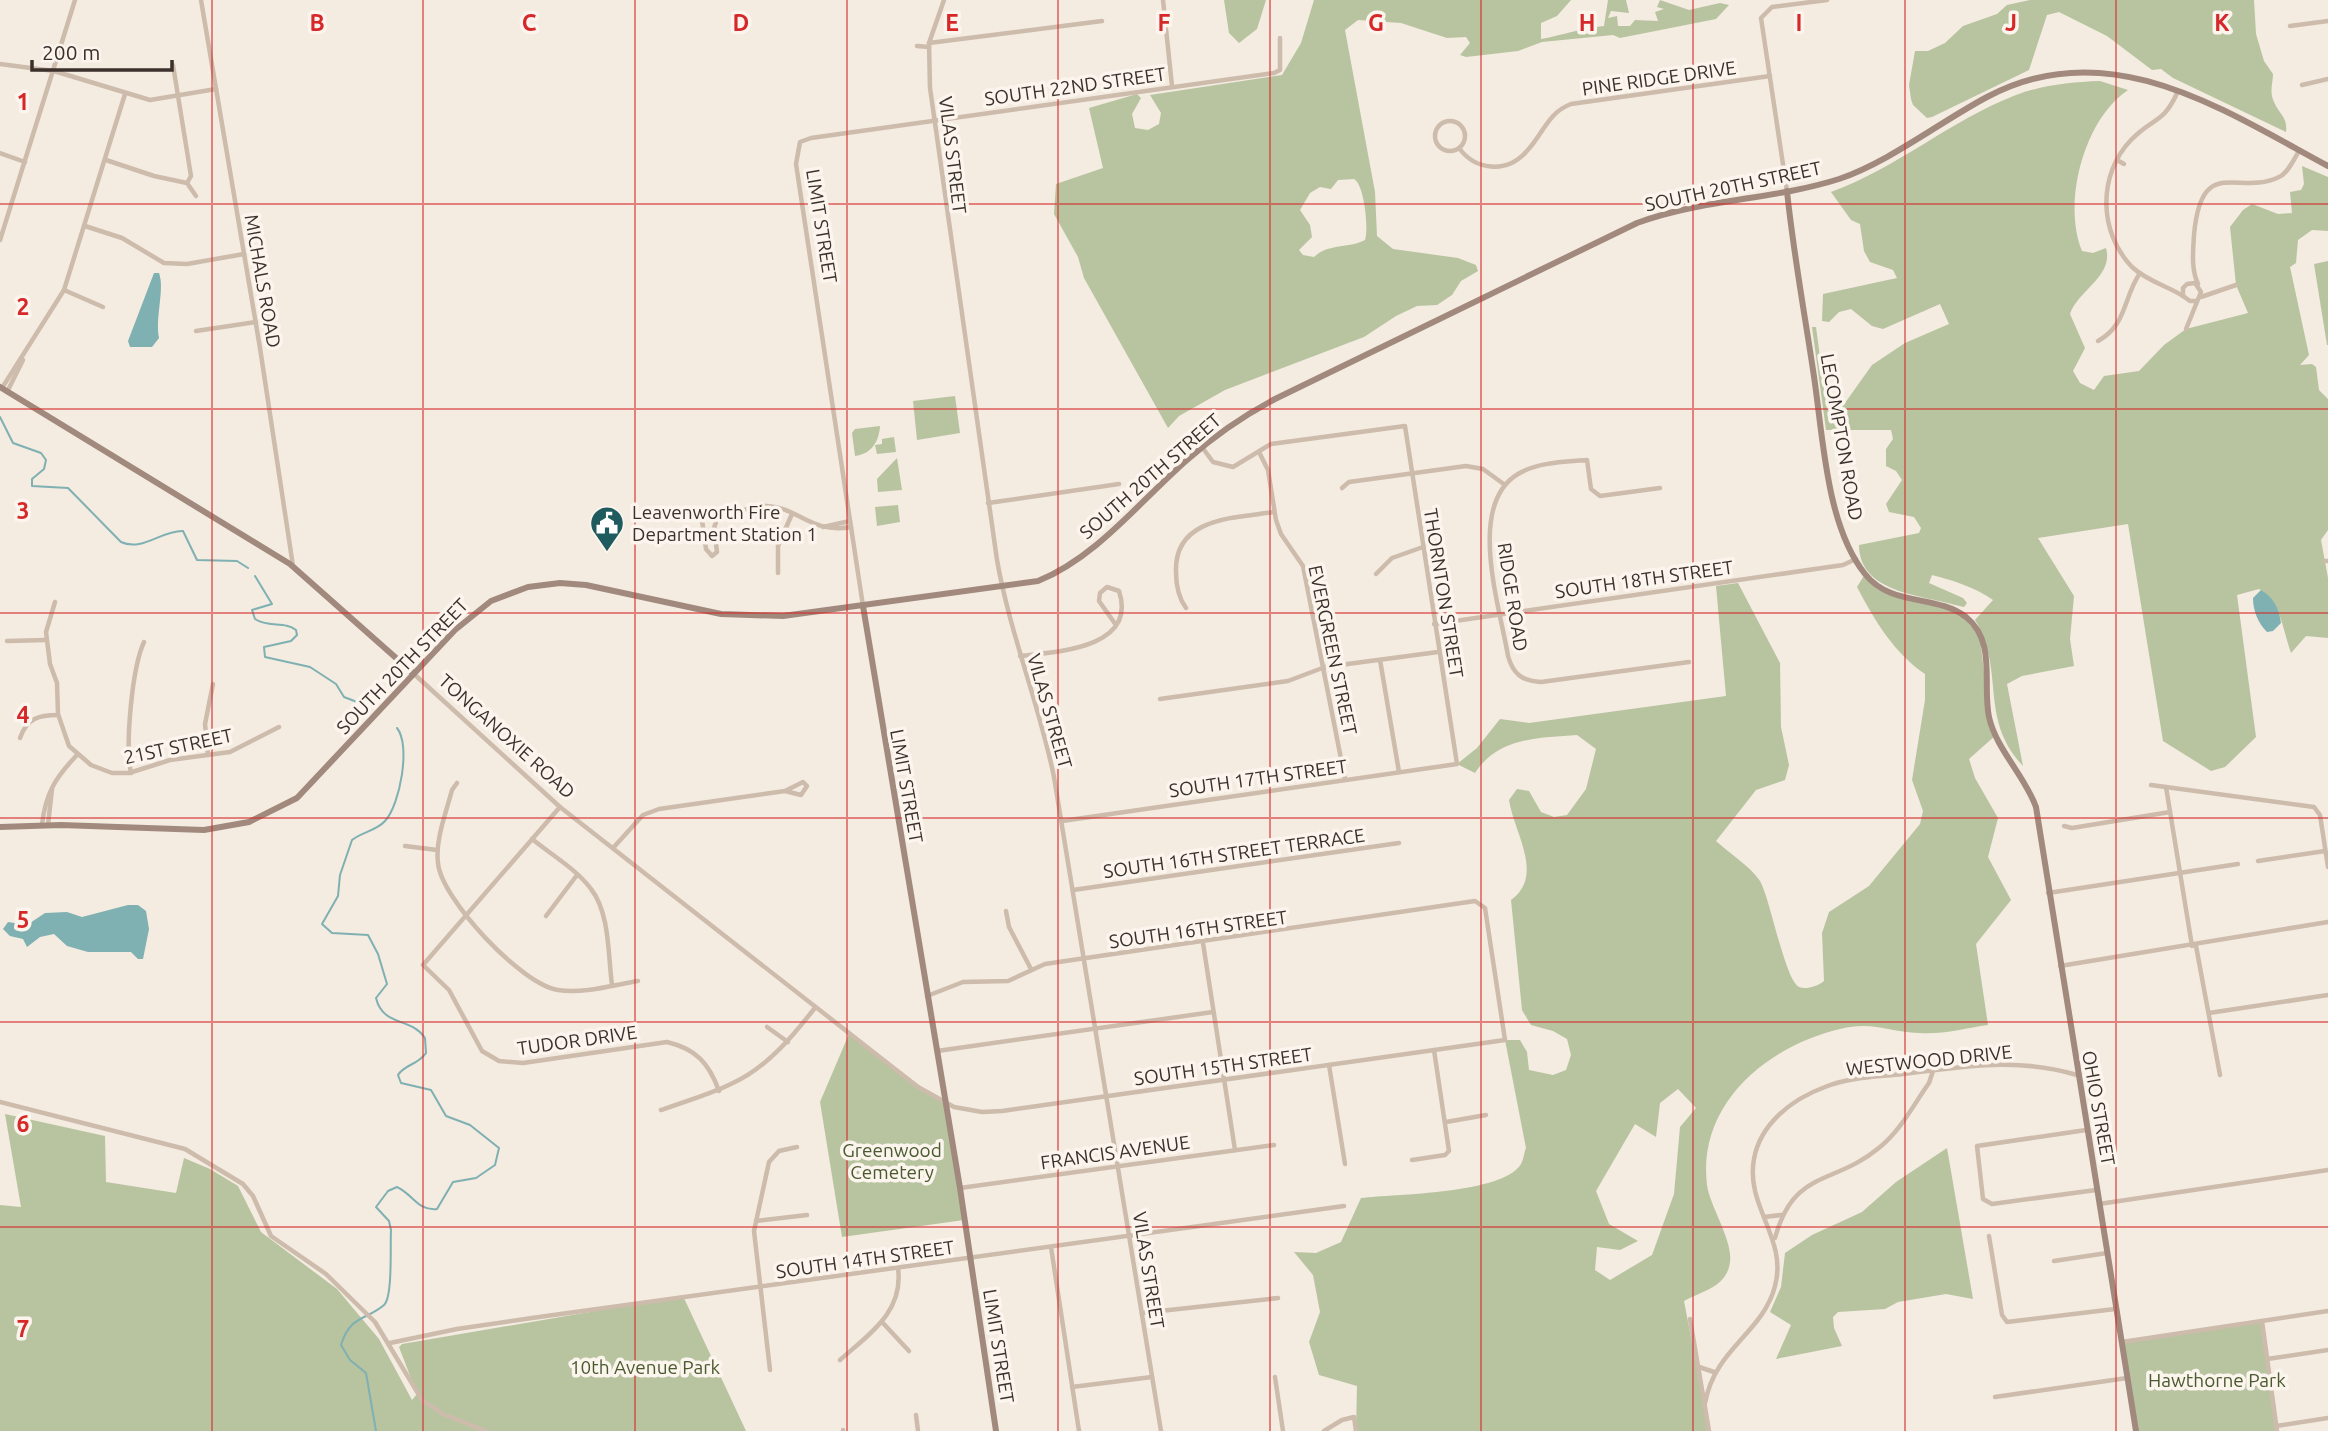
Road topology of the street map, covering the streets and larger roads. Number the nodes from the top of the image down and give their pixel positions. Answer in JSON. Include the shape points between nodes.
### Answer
{"nodes":[{"id":1,"x":75,"y":0,"type":"edge"},
{"id":2,"x":201,"y":0,"type":"edge"},
{"id":3,"x":944,"y":0,"type":"edge"},
{"id":4,"x":1163,"y":0,"type":"edge"},
{"id":5,"x":1827,"y":0,"type":"edge"},
{"id":6,"x":1102,"y":21,"type":"dead end"},
{"id":7,"x":2328,"y":21,"type":"edge"},
{"id":8,"x":2290,"y":26,"type":"dead end"},
{"id":9,"x":1280,"y":37,"type":"dead end"},
{"id":10,"x":929,"y":45,"type":"junction"},
{"id":11,"x":916,"y":46,"type":"dead end"},
{"id":12,"x":0,"y":64,"type":"edge"},
{"id":13,"x":173,"y":65,"type":"dead end"},
{"id":14,"x":54,"y":71,"type":"junction"},
{"id":15,"x":1770,"y":76,"type":"junction"},
{"id":16,"x":2328,"y":79,"type":"edge"},
{"id":17,"x":2302,"y":85,"type":"dead end"},
{"id":18,"x":1172,"y":86,"type":"junction"},
{"id":19,"x":216,"y":89,"type":"junction"},
{"id":20,"x":2179,"y":90,"type":"junction"},
{"id":21,"x":125,"y":94,"type":"junction"},
{"id":22,"x":178,"y":97,"type":"junction"},
{"id":23,"x":934,"y":121,"type":"junction"},
{"id":24,"x":797,"y":145,"type":"joint"},
{"id":25,"x":1459,"y":148,"type":"junction"},
{"id":26,"x":2299,"y":151,"type":"junction"},
{"id":27,"x":0,"y":153,"type":"edge"},
{"id":28,"x":106,"y":160,"type":"junction"},
{"id":29,"x":2117,"y":160,"type":"junction"},
{"id":30,"x":25,"y":162,"type":"junction"},
{"id":31,"x":2124,"y":164,"type":"dead end"},
{"id":32,"x":2328,"y":166,"type":"edge"},
{"id":33,"x":187,"y":183,"type":"junction"},
{"id":34,"x":1787,"y":191,"type":"junction"},
{"id":35,"x":196,"y":196,"type":"dead end"},
{"id":36,"x":2,"y":226,"type":"edge"},
{"id":37,"x":85,"y":226,"type":"junction"},
{"id":38,"x":0,"y":240,"type":"edge"},
{"id":39,"x":244,"y":254,"type":"junction"},
{"id":40,"x":2193,"y":267,"type":"junction"},
{"id":41,"x":2140,"y":273,"type":"junction"},
{"id":42,"x":2186,"y":285,"type":"junction"},
{"id":43,"x":2199,"y":285,"type":"junction"},
{"id":44,"x":2236,"y":285,"type":"dead end"},
{"id":45,"x":2170,"y":288,"type":"junction"},
{"id":46,"x":64,"y":290,"type":"junction"},
{"id":47,"x":2219,"y":290,"type":"junction"},
{"id":48,"x":2184,"y":298,"type":"junction"},
{"id":49,"x":2198,"y":299,"type":"junction"},
{"id":50,"x":103,"y":307,"type":"dead end"},
{"id":51,"x":2190,"y":317,"type":"junction"},
{"id":52,"x":256,"y":322,"type":"junction"},
{"id":53,"x":2186,"y":329,"type":"dead end"},
{"id":54,"x":196,"y":331,"type":"dead end"},
{"id":55,"x":2098,"y":341,"type":"dead end"},
{"id":56,"x":3,"y":389,"type":"edge"},
{"id":57,"x":1202,"y":447,"type":"junction"},
{"id":58,"x":1259,"y":452,"type":"junction"},
{"id":59,"x":1412,"y":473,"type":"junction"},
{"id":60,"x":1119,"y":484,"type":"dead end"},
{"id":61,"x":1505,"y":485,"type":"junction"},
{"id":62,"x":1342,"y":488,"type":"dead end"},
{"id":63,"x":1660,"y":488,"type":"dead end"},
{"id":64,"x":988,"y":503,"type":"junction"},
{"id":65,"x":1275,"y":512,"type":"junction"},
{"id":66,"x":792,"y":514,"type":"junction"},
{"id":67,"x":718,"y":516,"type":"junction"},
{"id":68,"x":850,"y":524,"type":"junction"},
{"id":69,"x":1423,"y":547,"type":"junction"},
{"id":70,"x":1856,"y":559,"type":"junction"},
{"id":71,"x":293,"y":568,"type":"junction"},
{"id":72,"x":778,"y":573,"type":"dead end"},
{"id":73,"x":1376,"y":574,"type":"dead end"},
{"id":74,"x":1001,"y":587,"type":"junction"},
{"id":75,"x":55,"y":602,"type":"dead end"},
{"id":76,"x":863,"y":606,"type":"junction"},
{"id":77,"x":1186,"y":608,"type":"dead end"},
{"id":78,"x":1501,"y":613,"type":"junction"},
{"id":79,"x":1434,"y":624,"type":"junction"},
{"id":80,"x":1116,"y":625,"type":"junction"},
{"id":81,"x":46,"y":640,"type":"junction"},
{"id":82,"x":7,"y":641,"type":"dead end"},
{"id":83,"x":144,"y":642,"type":"dead end"},
{"id":84,"x":1438,"y":652,"type":"junction"},
{"id":85,"x":1020,"y":656,"type":"junction"},
{"id":86,"x":1380,"y":660,"type":"junction"},
{"id":87,"x":1689,"y":662,"type":"dead end"},
{"id":88,"x":1325,"y":667,"type":"junction"},
{"id":89,"x":413,"y":673,"type":"junction"},
{"id":90,"x":213,"y":684,"type":"dead end"},
{"id":91,"x":1160,"y":699,"type":"dead end"},
{"id":92,"x":58,"y":715,"type":"junction"},
{"id":93,"x":279,"y":727,"type":"dead end"},
{"id":94,"x":20,"y":738,"type":"dead end"},
{"id":95,"x":77,"y":755,"type":"junction"},
{"id":96,"x":208,"y":755,"type":"junction"},
{"id":97,"x":1457,"y":764,"type":"joint"},
{"id":98,"x":1399,"y":772,"type":"junction"},
{"id":99,"x":131,"y":773,"type":"junction"},
{"id":100,"x":1345,"y":779,"type":"junction"},
{"id":101,"x":457,"y":783,"type":"dead end"},
{"id":102,"x":2151,"y":785,"type":"dead end"},
{"id":103,"x":2166,"y":787,"type":"junction"},
{"id":104,"x":785,"y":791,"type":"dead end"},
{"id":105,"x":2030,"y":791,"type":"joint"},
{"id":106,"x":560,"y":807,"type":"junction"},
{"id":107,"x":2170,"y":811,"type":"junction"},
{"id":108,"x":1062,"y":821,"type":"junction"},
{"id":109,"x":45,"y":825,"type":"junction"},
{"id":110,"x":2064,"y":826,"type":"dead end"},
{"id":111,"x":0,"y":827,"type":"edge"},
{"id":112,"x":532,"y":839,"type":"junction"},
{"id":113,"x":1399,"y":843,"type":"dead end"},
{"id":114,"x":405,"y":846,"type":"dead end"},
{"id":115,"x":613,"y":848,"type":"junction"},
{"id":116,"x":437,"y":850,"type":"junction"},
{"id":117,"x":2325,"y":851,"type":"junction"},
{"id":118,"x":2258,"y":861,"type":"dead end"},
{"id":119,"x":2238,"y":864,"type":"dead end"},
{"id":120,"x":2328,"y":867,"type":"edge"},
{"id":121,"x":2180,"y":873,"type":"junction"},
{"id":122,"x":577,"y":875,"type":"junction"},
{"id":123,"x":1073,"y":890,"type":"junction"},
{"id":124,"x":2048,"y":893,"type":"junction"},
{"id":125,"x":1006,"y":911,"type":"dead end"},
{"id":126,"x":467,"y":915,"type":"junction"},
{"id":127,"x":546,"y":916,"type":"dead end"},
{"id":128,"x":2328,"y":922,"type":"edge"},
{"id":129,"x":1202,"y":943,"type":"junction"},
{"id":130,"x":2194,"y":946,"type":"junction"},
{"id":131,"x":1084,"y":959,"type":"junction"},
{"id":132,"x":2059,"y":966,"type":"junction"},
{"id":133,"x":1031,"y":969,"type":"junction"},
{"id":134,"x":638,"y":981,"type":"dead end"},
{"id":135,"x":612,"y":985,"type":"junction"},
{"id":136,"x":2328,"y":995,"type":"edge"},
{"id":137,"x":928,"y":996,"type":"junction"},
{"id":138,"x":814,"y":1009,"type":"junction"},
{"id":139,"x":1213,"y":1012,"type":"junction"},
{"id":140,"x":2208,"y":1013,"type":"junction"},
{"id":141,"x":766,"y":1027,"type":"dead end"},
{"id":142,"x":1095,"y":1029,"type":"junction"},
{"id":143,"x":1506,"y":1040,"type":"joint"},
{"id":144,"x":788,"y":1042,"type":"junction"},
{"id":145,"x":1434,"y":1050,"type":"junction"},
{"id":146,"x":936,"y":1051,"type":"junction"},
{"id":147,"x":1329,"y":1065,"type":"junction"},
{"id":148,"x":1933,"y":1071,"type":"junction"},
{"id":149,"x":2077,"y":1075,"type":"junction"},
{"id":150,"x":2220,"y":1075,"type":"dead end"},
{"id":151,"x":1224,"y":1080,"type":"junction"},
{"id":152,"x":719,"y":1090,"type":"junction"},
{"id":153,"x":1107,"y":1096,"type":"junction"},
{"id":154,"x":0,"y":1102,"type":"edge"},
{"id":155,"x":945,"y":1104,"type":"junction"},
{"id":156,"x":661,"y":1110,"type":"dead end"},
{"id":157,"x":1486,"y":1115,"type":"dead end"},
{"id":158,"x":1446,"y":1122,"type":"junction"},
{"id":159,"x":2086,"y":1130,"type":"junction"},
{"id":160,"x":1274,"y":1145,"type":"dead end"},
{"id":161,"x":797,"y":1147,"type":"dead end"},
{"id":162,"x":1236,"y":1150,"type":"junction"},
{"id":163,"x":1412,"y":1160,"type":"dead end"},
{"id":164,"x":1345,"y":1164,"type":"dead end"},
{"id":165,"x":1118,"y":1166,"type":"junction"},
{"id":166,"x":2328,"y":1170,"type":"edge"},
{"id":167,"x":960,"y":1188,"type":"junction"},
{"id":168,"x":2096,"y":1190,"type":"junction"},
{"id":169,"x":2099,"y":1205,"type":"junction"},
{"id":170,"x":1344,"y":1206,"type":"dead end"},
{"id":171,"x":1781,"y":1214,"type":"junction"},
{"id":172,"x":807,"y":1215,"type":"dead end"},
{"id":173,"x":1764,"y":1217,"type":"junction"},
{"id":174,"x":757,"y":1221,"type":"junction"},
{"id":175,"x":1989,"y":1236,"type":"dead end"},
{"id":176,"x":1130,"y":1237,"type":"junction"},
{"id":177,"x":1774,"y":1238,"type":"junction"},
{"id":178,"x":1051,"y":1247,"type":"junction"},
{"id":179,"x":2106,"y":1253,"type":"junction"},
{"id":180,"x":969,"y":1258,"type":"junction"},
{"id":181,"x":2054,"y":1261,"type":"dead end"},
{"id":182,"x":898,"y":1268,"type":"junction"},
{"id":183,"x":760,"y":1288,"type":"junction"},
{"id":184,"x":1278,"y":1298,"type":"dead end"},
{"id":185,"x":2115,"y":1309,"type":"junction"},
{"id":186,"x":2328,"y":1311,"type":"edge"},
{"id":187,"x":1142,"y":1312,"type":"junction"},
{"id":188,"x":1690,"y":1319,"type":"dead end"},
{"id":189,"x":2262,"y":1321,"type":"junction"},
{"id":190,"x":882,"y":1322,"type":"junction"},
{"id":191,"x":2121,"y":1342,"type":"junction"},
{"id":192,"x":390,"y":1343,"type":"junction"},
{"id":193,"x":2328,"y":1350,"type":"edge"},
{"id":194,"x":909,"y":1351,"type":"dead end"},
{"id":195,"x":839,"y":1360,"type":"dead end"},
{"id":196,"x":2267,"y":1360,"type":"junction"},
{"id":197,"x":1699,"y":1367,"type":"junction"},
{"id":198,"x":771,"y":1370,"type":"dead end"},
{"id":199,"x":1714,"y":1372,"type":"junction"},
{"id":200,"x":1152,"y":1377,"type":"junction"},
{"id":201,"x":1275,"y":1377,"type":"dead end"},
{"id":202,"x":2127,"y":1378,"type":"junction"},
{"id":203,"x":1072,"y":1387,"type":"junction"},
{"id":204,"x":1995,"y":1398,"type":"dead end"},
{"id":205,"x":1706,"y":1403,"type":"junction"},
{"id":206,"x":916,"y":1415,"type":"dead end"},
{"id":207,"x":2328,"y":1418,"type":"edge"},
{"id":208,"x":2277,"y":1428,"type":"edge"},
{"id":209,"x":486,"y":1431,"type":"edge"},
{"id":210,"x":918,"y":1431,"type":"edge"},
{"id":211,"x":996,"y":1431,"type":"edge"},
{"id":212,"x":1079,"y":1431,"type":"edge"},
{"id":213,"x":1161,"y":1431,"type":"edge"},
{"id":214,"x":1283,"y":1431,"type":"edge"},
{"id":215,"x":1324,"y":1431,"type":"edge"},
{"id":216,"x":1356,"y":1431,"type":"edge"},
{"id":217,"x":1709,"y":1431,"type":"edge"},
{"id":218,"x":2136,"y":1431,"type":"edge"}],
"edges":[{"from":1,"to":14,"type":"street"},
{"from":2,"to":19,"type":"street","name":"MICHALS ROAD"},
{"from":3,"to":10,"type":"street","name":"VILAS STREET"},
{"from":4,"to":18,"type":"street"},
{"from":5,"to":15,"type":"street","name":"LECOMPTON ROAD","via":[[1772,7],[1761,18]]},
{"from":6,"to":10,"type":"street"},
{"from":7,"to":8,"type":"street"},
{"from":9,"to":18,"type":"street","name":"SOUTH 22ND STREET","via":[[1280,69]]},
{"from":10,"to":11,"type":"street"},
{"from":10,"to":23,"type":"street","name":"VILAS STREET"},
{"from":12,"to":14,"type":"street"},
{"from":13,"to":22,"type":"street"},
{"from":14,"to":21,"type":"street"},
{"from":14,"to":30,"type":"street"},
{"from":15,"to":25,"type":"street","name":"PINE RIDGE DRIVE","via":[[1572,104],[1554,113],[1525,153],[1497,166],[1478,165]]},
{"from":15,"to":34,"type":"street","name":"LECOMPTON ROAD"},
{"from":16,"to":17,"type":"street"},
{"from":18,"to":23,"type":"street","name":"SOUTH 22ND STREET"},
{"from":19,"to":22,"type":"street"},
{"from":19,"to":39,"type":"street","name":"MICHALS ROAD"},
{"from":20,"to":26,"type":"street","name":"SOUTH 20TH STREET"},
{"from":20,"to":29,"type":"street","via":[[2170,110],[2133,137]]},
{"from":20,"to":34,"type":"street","name":"SOUTH 20TH STREET","via":[[2106,72],[2039,78],[1993,94],[1840,178]]},
{"from":21,"to":22,"type":"street","via":[[150,100]]},
{"from":21,"to":28,"type":"street"},
{"from":22,"to":33,"type":"street","via":[[191,176]]},
{"from":23,"to":24,"type":"street","name":"SOUTH 22ND STREET","via":[[811,138]]},
{"from":23,"to":64,"type":"street","name":"VILAS STREET"},
{"from":24,"to":68,"type":"street","name":"LIMIT STREET","via":[[796,164]]},
{"from":25,"to":25,"type":"street","name":"PINE RIDGE DRIVE","via":[[1448,151],[1437,144],[1435,135],[1441,123],[1461,126],[1465,138]]},
{"from":26,"to":32,"type":"street","name":"SOUTH 20TH STREET"},
{"from":26,"to":40,"type":"street","via":[[2280,177],[2219,181],[2204,196],[2196,213]]},
{"from":27,"to":30,"type":"street"},
{"from":28,"to":33,"type":"street"},
{"from":28,"to":37,"type":"street"},
{"from":29,"to":31,"type":"street"},
{"from":29,"to":41,"type":"street","via":[[2107,186],[2107,219],[2123,256]]},
{"from":30,"to":36,"type":"street"},
{"from":33,"to":35,"type":"street"},
{"from":34,"to":57,"type":"street","name":"SOUTH 20TH STREET","via":[[1690,207],[1637,223],[1243,416]]},
{"from":34,"to":70,"type":"street","name":"LECOMPTON ROAD","via":[[1834,503]]},
{"from":36,"to":38,"type":"street"},
{"from":37,"to":39,"type":"street","via":[[122,238],[164,263],[187,264]]},
{"from":37,"to":46,"type":"street"},
{"from":39,"to":52,"type":"street","name":"MICHALS ROAD"},
{"from":40,"to":42,"type":"street"},
{"from":40,"to":43,"type":"street"},
{"from":41,"to":45,"type":"street"},
{"from":41,"to":55,"type":"street","via":[[2122,320]]},
{"from":42,"to":43,"type":"street"},
{"from":42,"to":45,"type":"street"},
{"from":42,"to":48,"type":"street"},
{"from":43,"to":47,"type":"street"},
{"from":43,"to":49,"type":"street"},
{"from":44,"to":47,"type":"street"},
{"from":45,"to":48,"type":"street"},
{"from":46,"to":50,"type":"street"},
{"from":46,"to":56,"type":"street"},
{"from":47,"to":49,"type":"street"},
{"from":48,"to":49,"type":"street"},
{"from":48,"to":51,"type":"street"},
{"from":49,"to":51,"type":"street"},
{"from":51,"to":53,"type":"street"},
{"from":52,"to":54,"type":"street"},
{"from":52,"to":71,"type":"street","name":"MICHALS ROAD"},
{"from":56,"to":71,"type":"street","name":"TONGANOXIE ROAD"},
{"from":57,"to":58,"type":"street","via":[[1213,462],[1233,467]]},
{"from":57,"to":74,"type":"street","name":"SOUTH 20TH STREET","via":[[1074,562],[1038,580]]},
{"from":58,"to":59,"type":"street","name":"THORNTON STREET","via":[[1271,444],[1405,426]]},
{"from":58,"to":65,"type":"street","name":"EVERGREEN STREET","via":[[1268,470]]},
{"from":59,"to":61,"type":"street","via":[[1465,466],[1482,469]]},
{"from":59,"to":62,"type":"street","via":[[1349,482]]},
{"from":59,"to":69,"type":"street","name":"THORNTON STREET"},
{"from":60,"to":64,"type":"street"},
{"from":61,"to":63,"type":"street","via":[[1529,469],[1587,460],[1591,489],[1600,496]]},
{"from":61,"to":78,"type":"street","name":"RIDGE ROAD","via":[[1493,504],[1489,523]]},
{"from":64,"to":74,"type":"street","name":"VILAS STREET"},
{"from":65,"to":77,"type":"street","via":[[1214,521],[1191,533],[1176,559],[1179,599]]},
{"from":65,"to":88,"type":"street","name":"EVERGREEN STREET","via":[[1281,534],[1303,566]]},
{"from":66,"to":67,"type":"street","via":[[758,506]]},
{"from":66,"to":68,"type":"street","via":[[823,527]]},
{"from":66,"to":72,"type":"street","via":[[778,546]]},
{"from":67,"to":67,"type":"street","via":[[702,520],[706,549],[712,556],[717,552]]},
{"from":68,"to":76,"type":"street","name":"LIMIT STREET"},
{"from":69,"to":73,"type":"street","via":[[1392,558]]},
{"from":69,"to":79,"type":"street","name":"THORNTON STREET"},
{"from":70,"to":78,"type":"street","name":"SOUTH 18TH STREET","via":[[1843,565]]},
{"from":70,"to":105,"type":"street","name":"LECOMPTON ROAD","via":[[1884,591],[1959,613],[1974,625],[1987,662],[1989,718]]},
{"from":71,"to":89,"type":"street","name":"TONGANOXIE ROAD"},
{"from":74,"to":76,"type":"street","name":"SOUTH 20TH STREET"},
{"from":74,"to":85,"type":"street","name":"VILAS STREET"},
{"from":75,"to":81,"type":"street"},
{"from":76,"to":89,"type":"street","name":"SOUTH 20TH STREET","via":[[744,616],[695,610],[586,585],[545,584],[505,595],[475,611]]},
{"from":76,"to":137,"type":"street","name":"LIMIT STREET"},
{"from":78,"to":79,"type":"street","name":"SOUTH 18TH STREET"},
{"from":78,"to":87,"type":"street","name":"RIDGE ROAD","via":[[1511,667],[1529,682]]},
{"from":79,"to":84,"type":"street","name":"THORNTON STREET"},
{"from":80,"to":80,"type":"street","via":[[1122,608],[1119,591],[1107,587],[1099,597]]},
{"from":80,"to":85,"type":"street","via":[[1084,648]]},
{"from":81,"to":82,"type":"street"},
{"from":81,"to":92,"type":"street","via":[[57,683]]},
{"from":83,"to":99,"type":"street","via":[[134,672],[127,747]]},
{"from":84,"to":86,"type":"street"},
{"from":84,"to":97,"type":"street","name":"THORNTON STREET"},
{"from":85,"to":108,"type":"street","name":"VILAS STREET","via":[[1048,745]]},
{"from":86,"to":88,"type":"street"},
{"from":86,"to":98,"type":"street"},
{"from":88,"to":91,"type":"street","via":[[1288,681]]},
{"from":88,"to":100,"type":"street","name":"EVERGREEN STREET"},
{"from":89,"to":106,"type":"street","name":"TONGANOXIE ROAD"},
{"from":89,"to":109,"type":"street","name":"SOUTH 20TH STREET","via":[[307,789],[267,816],[204,830]]},
{"from":90,"to":96,"type":"street","via":[[205,724]]},
{"from":92,"to":94,"type":"street","via":[[33,719]]},
{"from":92,"to":95,"type":"street"},
{"from":93,"to":96,"type":"street","name":"21ST STREET","via":[[230,752]]},
{"from":95,"to":99,"type":"street","name":"21ST STREET","via":[[104,771]]},
{"from":95,"to":109,"type":"street","via":[[52,788]]},
{"from":96,"to":99,"type":"street","name":"21ST STREET","via":[[170,760]]},
{"from":97,"to":98,"type":"street","name":"SOUTH 17TH STREET"},
{"from":98,"to":100,"type":"street","name":"SOUTH 17TH STREET"},
{"from":100,"to":108,"type":"street","name":"SOUTH 17TH STREET"},
{"from":101,"to":116,"type":"street"},
{"from":102,"to":103,"type":"street"},
{"from":103,"to":107,"type":"street"},
{"from":103,"to":117,"type":"street","via":[[2314,807]]},
{"from":104,"to":115,"type":"street","via":[[659,809],[643,815]]},
{"from":105,"to":124,"type":"street","name":"OHIO STREET"},
{"from":106,"to":112,"type":"street"},
{"from":106,"to":115,"type":"street","name":"TONGANOXIE ROAD"},
{"from":107,"to":110,"type":"street"},
{"from":107,"to":121,"type":"street"},
{"from":108,"to":123,"type":"street","name":"VILAS STREET"},
{"from":109,"to":111,"type":"street","name":"SOUTH 20TH STREET"},
{"from":112,"to":122,"type":"street"},
{"from":112,"to":126,"type":"street"},
{"from":113,"to":123,"type":"street","name":"SOUTH 16TH STREET TERRACE"},
{"from":114,"to":116,"type":"street"},
{"from":115,"to":138,"type":"street","name":"TONGANOXIE ROAD"},
{"from":116,"to":126,"type":"street","via":[[441,880]]},
{"from":117,"to":118,"type":"street"},
{"from":117,"to":120,"type":"street"},
{"from":119,"to":121,"type":"street"},
{"from":121,"to":124,"type":"street"},
{"from":121,"to":130,"type":"street"},
{"from":122,"to":127,"type":"street"},
{"from":122,"to":135,"type":"street","via":[[601,908]]},
{"from":123,"to":131,"type":"street","name":"VILAS STREET"},
{"from":124,"to":132,"type":"street","name":"OHIO STREET"},
{"from":125,"to":133,"type":"street","via":[[1009,927]]},
{"from":126,"to":135,"type":"street","via":[[517,970],[542,986],[572,991]]},
{"from":126,"to":152,"type":"street","name":"TUDOR DRIVE","via":[[423,965],[449,990],[482,1051],[499,1061],[523,1063],[667,1042],[702,1059]]},
{"from":128,"to":130,"type":"street"},
{"from":129,"to":131,"type":"street","name":"SOUTH 16TH STREET"},
{"from":129,"to":139,"type":"street"},
{"from":129,"to":143,"type":"street","name":"SOUTH 16TH STREET","via":[[1479,902],[1485,908]]},
{"from":130,"to":132,"type":"street"},
{"from":130,"to":140,"type":"street"},
{"from":131,"to":133,"type":"street","name":"SOUTH 16TH STREET"},
{"from":131,"to":142,"type":"street","name":"VILAS STREET"},
{"from":132,"to":149,"type":"street","name":"OHIO STREET"},
{"from":133,"to":137,"type":"street","name":"SOUTH 16TH STREET","via":[[1008,981],[962,982]]},
{"from":134,"to":135,"type":"street"},
{"from":136,"to":140,"type":"street"},
{"from":137,"to":146,"type":"street","name":"LIMIT STREET"},
{"from":138,"to":144,"type":"street"},
{"from":138,"to":155,"type":"street","name":"TONGANOXIE ROAD"},
{"from":139,"to":142,"type":"street"},
{"from":139,"to":151,"type":"street"},
{"from":140,"to":150,"type":"street"},
{"from":141,"to":144,"type":"street"},
{"from":142,"to":146,"type":"street"},
{"from":142,"to":153,"type":"street","name":"VILAS STREET"},
{"from":143,"to":145,"type":"street","name":"SOUTH 15TH STREET"},
{"from":144,"to":152,"type":"street","via":[[752,1074]]},
{"from":145,"to":147,"type":"street","name":"SOUTH 15TH STREET"},
{"from":145,"to":158,"type":"street"},
{"from":146,"to":155,"type":"street","name":"LIMIT STREET"},
{"from":147,"to":151,"type":"street","name":"SOUTH 15TH STREET"},
{"from":147,"to":164,"type":"street"},
{"from":148,"to":149,"type":"street","name":"WESTWOOD DRIVE","via":[[2028,1064]]},
{"from":148,"to":171,"type":"street","via":[[1882,1147],[1850,1168],[1805,1185]]},
{"from":148,"to":173,"type":"street","name":"WESTWOOD DRIVE","via":[[1824,1087],[1771,1122],[1760,1137],[1752,1175]]},
{"from":149,"to":159,"type":"street","name":"OHIO STREET"},
{"from":151,"to":153,"type":"street","name":"SOUTH 15TH STREET"},
{"from":151,"to":162,"type":"street"},
{"from":152,"to":156,"type":"street"},
{"from":153,"to":155,"type":"street","name":"SOUTH 15TH STREET","via":[[982,1112]]},
{"from":153,"to":165,"type":"street","name":"VILAS STREET"},
{"from":154,"to":192,"type":"street","via":[[203,1157],[248,1189],[266,1229],[278,1243],[326,1274]]},
{"from":155,"to":167,"type":"street","name":"LIMIT STREET"},
{"from":157,"to":158,"type":"street"},
{"from":158,"to":163,"type":"street","via":[[1449,1152]]},
{"from":159,"to":168,"type":"street","name":"OHIO STREET"},
{"from":159,"to":168,"type":"street","via":[[1977,1146],[1983,1199],[1992,1204]]},
{"from":160,"to":162,"type":"street","name":"FRANCIS AVENUE"},
{"from":161,"to":174,"type":"street","via":[[771,1157]]},
{"from":162,"to":165,"type":"street","name":"FRANCIS AVENUE"},
{"from":165,"to":167,"type":"street","name":"FRANCIS AVENUE"},
{"from":165,"to":176,"type":"street","name":"VILAS STREET"},
{"from":166,"to":169,"type":"street"},
{"from":167,"to":180,"type":"street","name":"LIMIT STREET"},
{"from":168,"to":169,"type":"street","name":"OHIO STREET"},
{"from":169,"to":179,"type":"street","name":"OHIO STREET"},
{"from":170,"to":176,"type":"street","name":"SOUTH 14TH STREET"},
{"from":171,"to":173,"type":"street"},
{"from":171,"to":177,"type":"street"},
{"from":172,"to":174,"type":"street"},
{"from":173,"to":177,"type":"street","name":"WESTWOOD DRIVE"},
{"from":174,"to":183,"type":"street","via":[[753,1241]]},
{"from":175,"to":185,"type":"street","via":[[2002,1315],[2009,1323]]},
{"from":176,"to":178,"type":"street","name":"SOUTH 14TH STREET"},
{"from":176,"to":187,"type":"street","name":"VILAS STREET"},
{"from":177,"to":199,"type":"street","name":"WESTWOOD DRIVE","via":[[1779,1256],[1773,1293],[1765,1310]]},
{"from":178,"to":180,"type":"street","name":"SOUTH 14TH STREET"},
{"from":178,"to":203,"type":"street"},
{"from":179,"to":181,"type":"street"},
{"from":179,"to":185,"type":"street","name":"OHIO STREET"},
{"from":180,"to":182,"type":"street","name":"SOUTH 14TH STREET"},
{"from":180,"to":211,"type":"street","name":"LIMIT STREET"},
{"from":182,"to":183,"type":"street","name":"SOUTH 14TH STREET"},
{"from":182,"to":190,"type":"street","via":[[898,1292]]},
{"from":183,"to":192,"type":"street","name":"SOUTH 14TH STREET","via":[[457,1329]]},
{"from":183,"to":198,"type":"street"},
{"from":184,"to":187,"type":"street"},
{"from":185,"to":191,"type":"street","name":"OHIO STREET"},
{"from":186,"to":189,"type":"street"},
{"from":187,"to":200,"type":"street","name":"VILAS STREET"},
{"from":188,"to":197,"type":"street"},
{"from":189,"to":191,"type":"street"},
{"from":189,"to":196,"type":"street"},
{"from":190,"to":194,"type":"street"},
{"from":190,"to":195,"type":"street"},
{"from":191,"to":202,"type":"street","name":"OHIO STREET"},
{"from":192,"to":209,"type":"street","via":[[427,1405]]},
{"from":193,"to":196,"type":"street"},
{"from":196,"to":208,"type":"street"},
{"from":197,"to":199,"type":"street"},
{"from":197,"to":205,"type":"street"},
{"from":199,"to":205,"type":"street","name":"WESTWOOD DRIVE"},
{"from":200,"to":203,"type":"street"},
{"from":200,"to":213,"type":"street","name":"VILAS STREET"},
{"from":201,"to":214,"type":"street"},
{"from":202,"to":204,"type":"street"},
{"from":202,"to":218,"type":"street","name":"OHIO STREET"},
{"from":203,"to":212,"type":"street"},
{"from":205,"to":217,"type":"street"},
{"from":206,"to":210,"type":"street"},
{"from":207,"to":208,"type":"street"},
{"from":215,"to":216,"type":"street","via":[[1354,1417]]}]}
